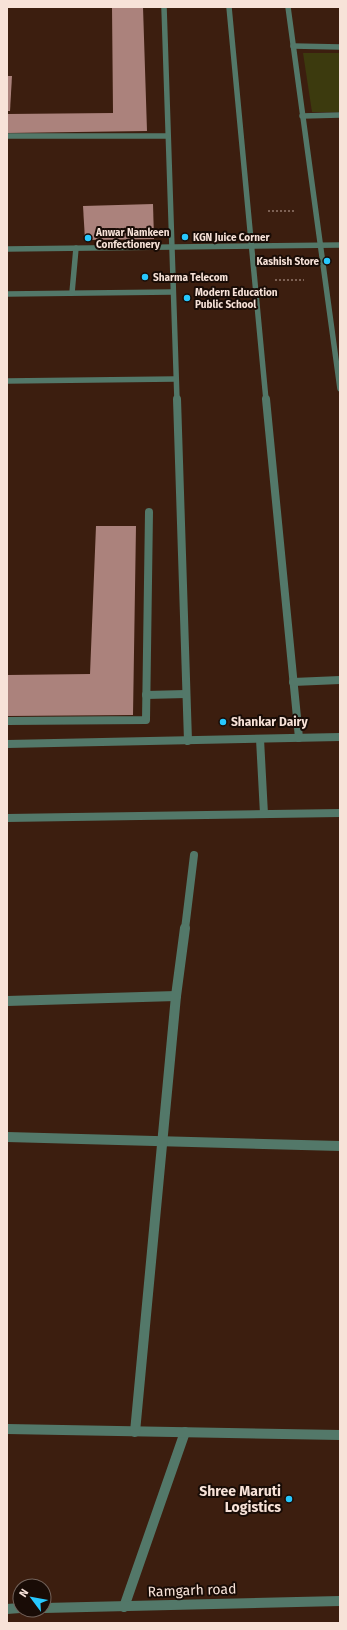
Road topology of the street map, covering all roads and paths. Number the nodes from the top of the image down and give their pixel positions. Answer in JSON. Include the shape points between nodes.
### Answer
{"nodes":[{"id":1,"x":164,"y":7,"type":"edge"},
{"id":2,"x":229,"y":7,"type":"edge"},
{"id":3,"x":288,"y":7,"type":"edge"},
{"id":4,"x":293,"y":46,"type":"junction"},
{"id":5,"x":340,"y":46,"type":"edge"},
{"id":6,"x":302,"y":116,"type":"junction"},
{"id":7,"x":340,"y":116,"type":"edge"},
{"id":8,"x":7,"y":136,"type":"edge"},
{"id":9,"x":167,"y":136,"type":"junction"},
{"id":10,"x":248,"y":211,"type":"junction"},
{"id":11,"x":316,"y":212,"type":"junction"},
{"id":12,"x":320,"y":245,"type":"junction"},
{"id":13,"x":340,"y":245,"type":"edge"},
{"id":14,"x":251,"y":246,"type":"junction"},
{"id":15,"x":171,"y":247,"type":"junction"},
{"id":16,"x":76,"y":248,"type":"junction"},
{"id":17,"x":7,"y":249,"type":"edge"},
{"id":18,"x":254,"y":280,"type":"junction"},
{"id":19,"x":325,"y":280,"type":"junction"},
{"id":20,"x":172,"y":292,"type":"junction"},
{"id":21,"x":72,"y":293,"type":"junction"},
{"id":22,"x":7,"y":294,"type":"edge"},
{"id":23,"x":175,"y":379,"type":"junction"},
{"id":24,"x":7,"y":381,"type":"edge"},
{"id":25,"x":340,"y":389,"type":"edge"},
{"id":26,"x":149,"y":512,"type":"dead end"},
{"id":27,"x":340,"y":680,"type":"edge"},
{"id":28,"x":293,"y":682,"type":"junction"},
{"id":29,"x":186,"y":694,"type":"junction"},
{"id":30,"x":146,"y":695,"type":"junction"},
{"id":31,"x":7,"y":721,"type":"edge"},
{"id":32,"x":340,"y":737,"type":"edge"},
{"id":33,"x":299,"y":738,"type":"junction"},
{"id":34,"x":260,"y":739,"type":"junction"},
{"id":35,"x":188,"y":741,"type":"junction"},
{"id":36,"x":7,"y":744,"type":"edge"},
{"id":37,"x":340,"y":813,"type":"edge"},
{"id":38,"x":264,"y":814,"type":"junction"},
{"id":39,"x":7,"y":818,"type":"edge"},
{"id":40,"x":194,"y":855,"type":"dead end"},
{"id":41,"x":176,"y":996,"type":"junction"},
{"id":42,"x":7,"y":1001,"type":"edge"},
{"id":43,"x":7,"y":1137,"type":"edge"},
{"id":44,"x":162,"y":1141,"type":"junction"},
{"id":45,"x":340,"y":1146,"type":"edge"},
{"id":46,"x":7,"y":1429,"type":"edge"},
{"id":47,"x":135,"y":1432,"type":"junction"},
{"id":48,"x":185,"y":1432,"type":"junction"},
{"id":49,"x":340,"y":1435,"type":"edge"},
{"id":50,"x":340,"y":1601,"type":"edge"},
{"id":51,"x":124,"y":1607,"type":"junction"},
{"id":52,"x":52,"y":1608,"type":"edge"}],
"edges":[{"from":1,"to":9,"type":"street"},
{"from":2,"to":10,"type":"street"},
{"from":3,"to":4,"type":"street"},
{"from":4,"to":5,"type":"street"},
{"from":4,"to":6,"type":"street"},
{"from":6,"to":7,"type":"street"},
{"from":6,"to":11,"type":"street"},
{"from":8,"to":9,"type":"street"},
{"from":9,"to":15,"type":"street"},
{"from":10,"to":11,"type":"path"},
{"from":10,"to":14,"type":"street"},
{"from":11,"to":12,"type":"street"},
{"from":12,"to":13,"type":"street"},
{"from":12,"to":14,"type":"street"},
{"from":12,"to":19,"type":"street"},
{"from":14,"to":15,"type":"street"},
{"from":14,"to":18,"type":"street"},
{"from":15,"to":16,"type":"street"},
{"from":15,"to":20,"type":"street"},
{"from":16,"to":17,"type":"street"},
{"from":16,"to":21,"type":"street"},
{"from":18,"to":19,"type":"path"},
{"from":18,"to":28,"type":"street"},
{"from":19,"to":25,"type":"street"},
{"from":20,"to":21,"type":"street"},
{"from":20,"to":23,"type":"street"},
{"from":21,"to":22,"type":"street"},
{"from":23,"to":24,"type":"street"},
{"from":23,"to":29,"type":"street"},
{"from":26,"to":30,"type":"street"},
{"from":27,"to":28,"type":"street"},
{"from":28,"to":33,"type":"street"},
{"from":29,"to":30,"type":"street"},
{"from":29,"to":35,"type":"street"},
{"from":30,"to":31,"type":"street","via":[[146,720]]},
{"from":32,"to":33,"type":"street"},
{"from":33,"to":34,"type":"street"},
{"from":34,"to":35,"type":"street"},
{"from":34,"to":38,"type":"street"},
{"from":35,"to":36,"type":"street"},
{"from":37,"to":38,"type":"street"},
{"from":38,"to":39,"type":"street"},
{"from":40,"to":41,"type":"street"},
{"from":41,"to":42,"type":"street"},
{"from":41,"to":44,"type":"street"},
{"from":43,"to":44,"type":"street"},
{"from":44,"to":45,"type":"street"},
{"from":44,"to":47,"type":"street"},
{"from":46,"to":47,"type":"street"},
{"from":47,"to":48,"type":"street"},
{"from":48,"to":49,"type":"street"},
{"from":48,"to":51,"type":"street"},
{"from":50,"to":51,"type":"street","name":"Ramgarh road"},
{"from":51,"to":52,"type":"street","name":"Ramgarh road"}]}
